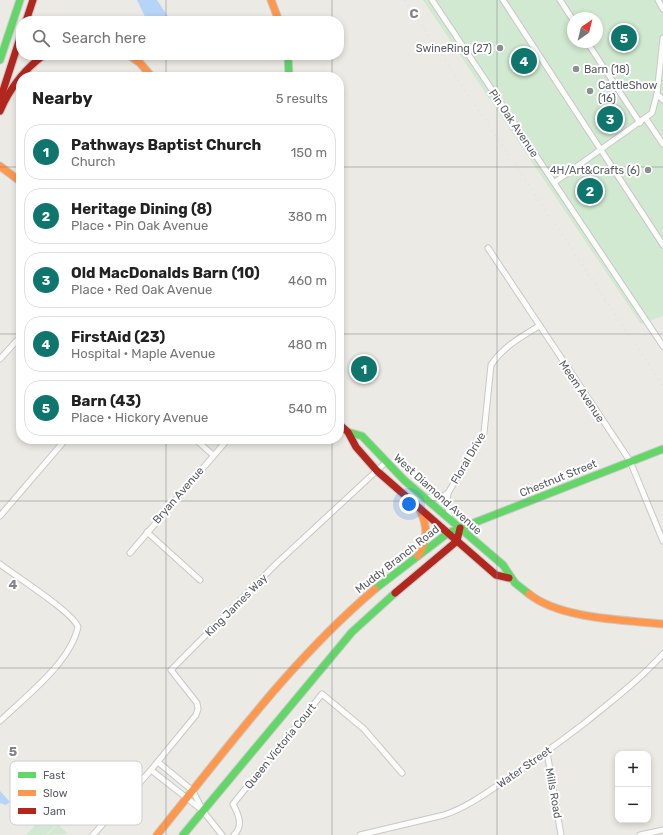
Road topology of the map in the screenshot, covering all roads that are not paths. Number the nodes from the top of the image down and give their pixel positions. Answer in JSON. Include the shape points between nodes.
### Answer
{"nodes":[{"id":1,"x":20,"y":0,"type":"edge"},
{"id":2,"x":33,"y":0,"type":"edge"},
{"id":3,"x":271,"y":0,"type":"edge"},
{"id":4,"x":432,"y":0,"type":"edge"},
{"id":5,"x":503,"y":0,"type":"edge"},
{"id":6,"x":560,"y":0,"type":"edge"},
{"id":7,"x":658,"y":0,"type":"edge"},
{"id":8,"x":663,"y":9,"type":"edge"},
{"id":9,"x":568,"y":12,"type":"edge"},
{"id":10,"x":28,"y":16,"type":"edge"},
{"id":11,"x":278,"y":16,"type":"edge"},
{"id":12,"x":663,"y":38,"type":"edge"},
{"id":13,"x":591,"y":48,"type":"edge"},
{"id":14,"x":16,"y":51,"type":"edge"},
{"id":15,"x":0,"y":60,"type":"edge"},
{"id":16,"x":37,"y":60,"type":"edge"},
{"id":17,"x":136,"y":60,"type":"edge"},
{"id":18,"x":288,"y":60,"type":"edge"},
{"id":19,"x":24,"y":72,"type":"edge"},
{"id":20,"x":148,"y":72,"type":"edge"},
{"id":21,"x":289,"y":72,"type":"edge"},
{"id":22,"x":16,"y":81,"type":"edge"},
{"id":23,"x":657,"y":94,"type":"junction"},
{"id":24,"x":663,"y":100,"type":"edge"},
{"id":25,"x":0,"y":101,"type":"edge"},
{"id":26,"x":0,"y":111,"type":"edge"},
{"id":27,"x":646,"y":119,"type":"junction"},
{"id":28,"x":640,"y":123,"type":"junction"},
{"id":29,"x":663,"y":144,"type":"edge"},
{"id":30,"x":601,"y":150,"type":"junction"},
{"id":31,"x":0,"y":166,"type":"edge"},
{"id":32,"x":16,"y":178,"type":"edge"},
{"id":33,"x":555,"y":182,"type":"junction"},
{"id":34,"x":663,"y":245,"type":"edge"},
{"id":35,"x":488,"y":248,"type":"dead end"},
{"id":36,"x":539,"y":326,"type":"junction"},
{"id":37,"x":16,"y":341,"type":"edge"},
{"id":38,"x":663,"y":346,"type":"edge"},
{"id":39,"x":0,"y":358,"type":"edge"},
{"id":40,"x":344,"y":428,"type":"edge"},
{"id":41,"x":348,"y":432,"type":"junction"},
{"id":42,"x":62,"y":444,"type":"edge"},
{"id":43,"x":201,"y":444,"type":"edge"},
{"id":44,"x":223,"y":444,"type":"edge"},
{"id":45,"x":663,"y":449,"type":"edge"},
{"id":46,"x":213,"y":455,"type":"junction"},
{"id":47,"x":630,"y":461,"type":"junction"},
{"id":48,"x":386,"y":462,"type":"junction"},
{"id":49,"x":377,"y":471,"type":"junction"},
{"id":50,"x":448,"y":493,"type":"junction"},
{"id":51,"x":425,"y":498,"type":"junction"},
{"id":52,"x":419,"y":508,"type":"junction"},
{"id":53,"x":0,"y":516,"type":"edge"},
{"id":54,"x":450,"y":519,"type":"junction"},
{"id":55,"x":460,"y":528,"type":"junction"},
{"id":56,"x":147,"y":532,"type":"junction"},
{"id":57,"x":448,"y":533,"type":"junction"},
{"id":58,"x":457,"y":540,"type":"junction"},
{"id":59,"x":663,"y":541,"type":"edge"},
{"id":60,"x":130,"y":552,"type":"dead end"},
{"id":61,"x":418,"y":556,"type":"junction"},
{"id":62,"x":0,"y":564,"type":"edge"},
{"id":63,"x":509,"y":578,"type":"junction"},
{"id":64,"x":200,"y":580,"type":"dead end"},
{"id":65,"x":663,"y":624,"type":"edge"},
{"id":66,"x":663,"y":654,"type":"edge"},
{"id":67,"x":0,"y":721,"type":"edge"},
{"id":68,"x":547,"y":752,"type":"junction"},
{"id":69,"x":158,"y":762,"type":"junction"},
{"id":70,"x":151,"y":770,"type":"junction"},
{"id":71,"x":402,"y":773,"type":"dead end"},
{"id":72,"x":142,"y":780,"type":"edge"},
{"id":73,"x":193,"y":791,"type":"junction"},
{"id":74,"x":187,"y":799,"type":"junction"},
{"id":75,"x":203,"y":811,"type":"junction"},
{"id":76,"x":102,"y":825,"type":"edge"},
{"id":77,"x":663,"y":830,"type":"edge"},
{"id":78,"x":93,"y":835,"type":"edge"},
{"id":79,"x":157,"y":835,"type":"edge"},
{"id":80,"x":183,"y":835,"type":"edge"},
{"id":81,"x":222,"y":835,"type":"edge"},
{"id":82,"x":234,"y":835,"type":"edge"},
{"id":83,"x":360,"y":835,"type":"edge"},
{"id":84,"x":561,"y":835,"type":"edge"},
{"id":85,"x":640,"y":835,"type":"edge"}],
"edges":[{"from":1,"to":15,"type":"main road"},
{"from":2,"to":10,"type":"main road"},
{"from":3,"to":11,"type":"main road"},
{"from":4,"to":33,"type":"street","name":"Pin Oak Avenue"},
{"from":5,"to":30,"type":"street"},
{"from":6,"to":9,"type":"street"},
{"from":7,"to":8,"type":"street"},
{"from":12,"to":23,"type":"street"},
{"from":13,"to":28,"type":"street"},
{"from":14,"to":25,"type":"main road"},
{"from":16,"to":19,"type":"main road"},
{"from":17,"to":20,"type":"main road"},
{"from":18,"to":21,"type":"main road"},
{"from":22,"to":26,"type":"main road"},
{"from":23,"to":24,"type":"street"},
{"from":23,"to":27,"type":"street","via":[[654,110]]},
{"from":27,"to":28,"type":"street"},
{"from":27,"to":29,"type":"street"},
{"from":28,"to":30,"type":"street"},
{"from":30,"to":33,"type":"street"},
{"from":30,"to":34,"type":"street"},
{"from":31,"to":32,"type":"main road"},
{"from":33,"to":38,"type":"street","name":"Pin Oak Avenue"},
{"from":35,"to":36,"type":"street","name":"Meem Avenue"},
{"from":36,"to":47,"type":"street","name":"Meem Avenue"},
{"from":36,"to":50,"type":"street","name":"Floral Drive","via":[[512,343],[491,365],[484,433]]},
{"from":37,"to":39,"type":"street"},
{"from":40,"to":41,"type":"main road","name":"West Diamond Avenue"},
{"from":41,"to":48,"type":"main road","name":"West Diamond Avenue","via":[[362,436]]},
{"from":41,"to":49,"type":"main road","name":"West Diamond Avenue","via":[[356,447]]},
{"from":42,"to":53,"type":"street"},
{"from":43,"to":46,"type":"street"},
{"from":44,"to":46,"type":"street","name":"Bryan Avenue"},
{"from":45,"to":47,"type":"main road","name":"Chestnut Street"},
{"from":46,"to":56,"type":"street","name":"Bryan Avenue"},
{"from":47,"to":55,"type":"main road","name":"Chestnut Street"},
{"from":47,"to":59,"type":"street","name":"Meem Avenue"},
{"from":48,"to":49,"type":"street","name":"King James Way"},
{"from":48,"to":51,"type":"main road","name":"West Diamond Avenue"},
{"from":49,"to":52,"type":"main road","name":"West Diamond Avenue"},
{"from":49,"to":69,"type":"street","name":"King James Way","via":[[276,563],[171,670],[197,703],[198,709],[196,715]]},
{"from":50,"to":51,"type":"street","name":"Floral Drive","via":[[441,498]]},
{"from":50,"to":54,"type":"street","name":"Floral Drive"},
{"from":51,"to":54,"type":"main road","name":"West Diamond Avenue"},
{"from":52,"to":57,"type":"main road","name":"West Diamond Avenue"},
{"from":52,"to":61,"type":"main road","via":[[428,532]]},
{"from":54,"to":55,"type":"main road","name":"West Diamond Avenue"},
{"from":55,"to":57,"type":"main road","name":"Muddy Branch Road"},
{"from":55,"to":58,"type":"main road"},
{"from":55,"to":63,"type":"main road","name":"West Diamond Avenue","via":[[502,565]]},
{"from":56,"to":60,"type":"street","name":"Bryan Avenue"},
{"from":56,"to":64,"type":"street"},
{"from":57,"to":58,"type":"main road","name":"West Diamond Avenue"},
{"from":57,"to":61,"type":"main road","name":"Muddy Branch Road"},
{"from":58,"to":63,"type":"main road","name":"West Diamond Avenue","via":[[496,575]]},
{"from":58,"to":75,"type":"main road","name":"Muddy Branch Road","via":[[352,632]]},
{"from":61,"to":73,"type":"main road","name":"Muddy Branch Road","via":[[361,601],[309,650]]},
{"from":62,"to":67,"type":"street","via":[[54,603],[73,619],[78,627],[76,637],[60,662]]},
{"from":63,"to":65,"type":"main road","name":"West Diamond Avenue","via":[[537,599],[572,613]]},
{"from":66,"to":68,"type":"street","name":"Water Street","via":[[632,686]]},
{"from":68,"to":83,"type":"street","name":"Water Street","via":[[457,811]]},
{"from":68,"to":84,"type":"street","name":"Mills Road"},
{"from":69,"to":70,"type":"street","name":"King James Way"},
{"from":69,"to":73,"type":"street"},
{"from":70,"to":72,"type":"street","name":"King James Way"},
{"from":70,"to":74,"type":"street"},
{"from":71,"to":82,"type":"street","name":"Queen Victoria Court","via":[[364,729],[322,694],[233,804],[240,828]]},
{"from":73,"to":74,"type":"main road","name":"Muddy Branch Road"},
{"from":73,"to":75,"type":"street"},
{"from":74,"to":75,"type":"street"},
{"from":74,"to":79,"type":"main road","name":"Muddy Branch Road"},
{"from":75,"to":80,"type":"main road","name":"Muddy Branch Road"},
{"from":75,"to":81,"type":"street"},
{"from":76,"to":78,"type":"street","name":"King James Way"},
{"from":77,"to":85,"type":"street"}]}
